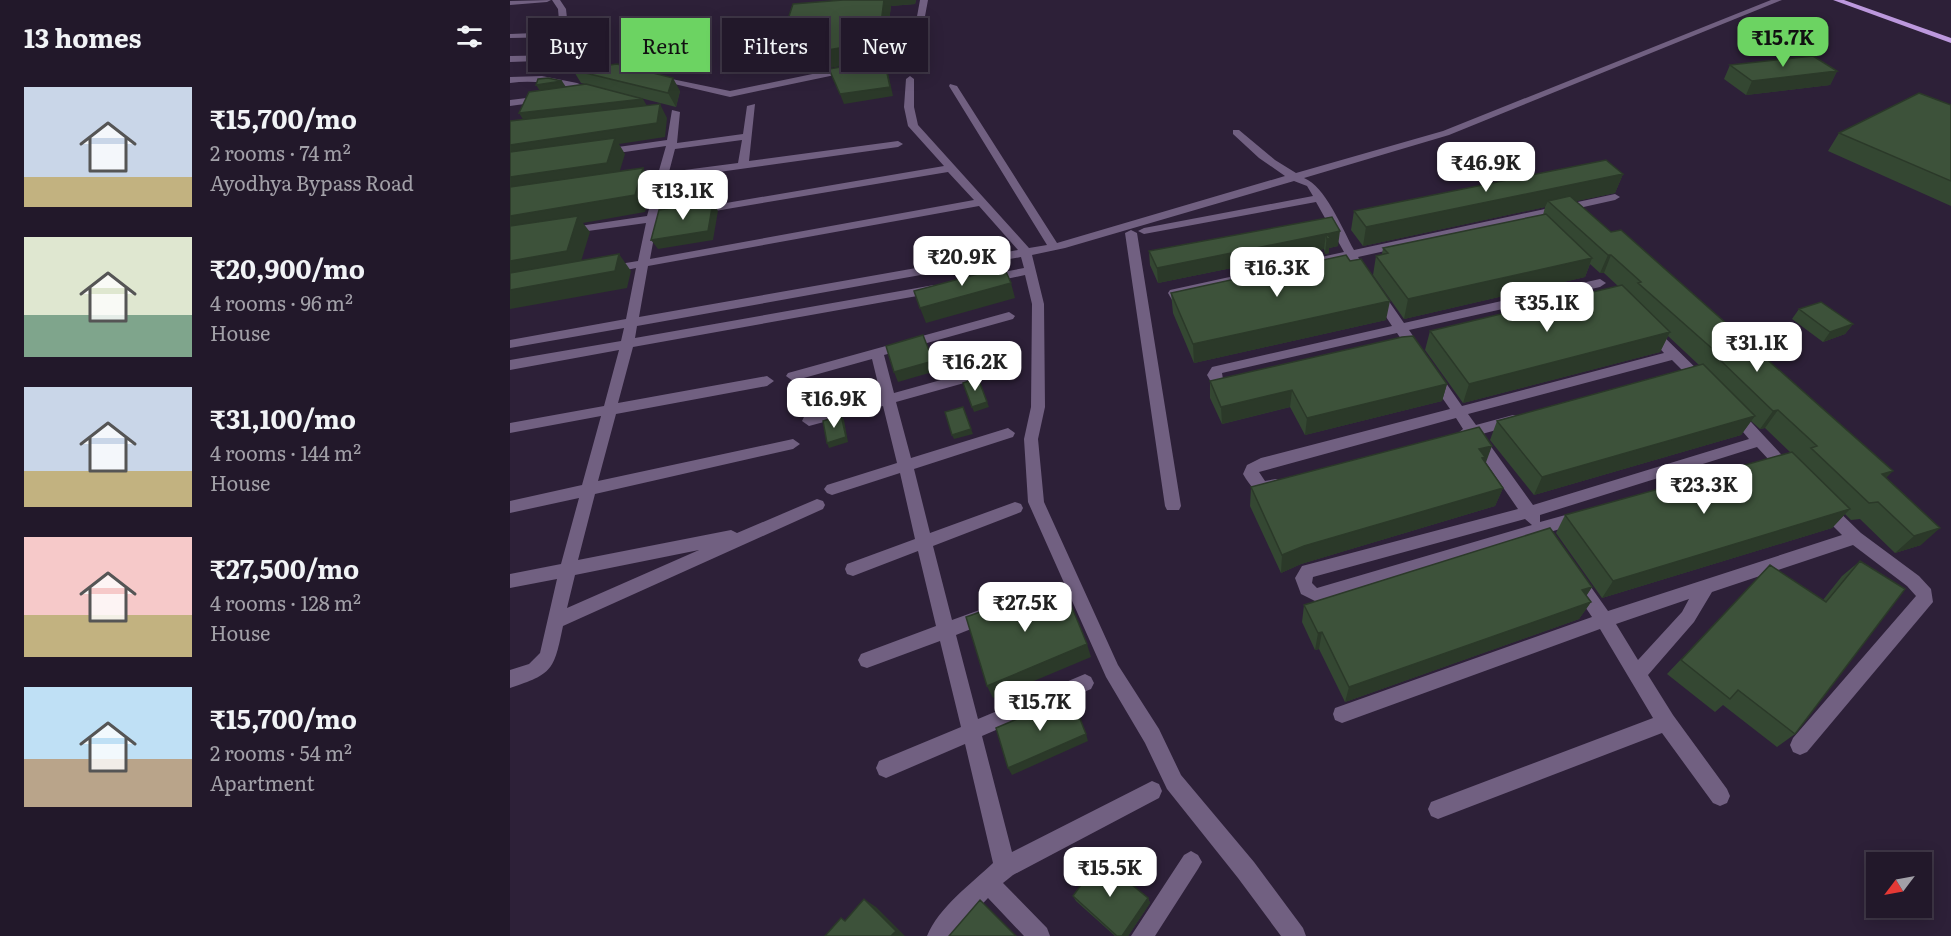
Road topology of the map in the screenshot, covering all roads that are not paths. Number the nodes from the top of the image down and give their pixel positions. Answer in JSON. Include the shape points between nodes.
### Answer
{"nodes":[{"id":1,"x":547,"y":0,"type":"edge"},
{"id":2,"x":556,"y":0,"type":"edge"},
{"id":3,"x":924,"y":0,"type":"edge"},
{"id":4,"x":1778,"y":0,"type":"edge"},
{"id":5,"x":1837,"y":0,"type":"edge"},
{"id":6,"x":1857,"y":0,"type":"edge"},
{"id":7,"x":510,"y":3,"type":"edge"},
{"id":8,"x":563,"y":18,"type":"edge"},
{"id":9,"x":1914,"y":21,"type":"junction"},
{"id":10,"x":1904,"y":25,"type":"junction"},
{"id":11,"x":1951,"y":34,"type":"edge"},
{"id":12,"x":510,"y":36,"type":"edge"},
{"id":13,"x":1951,"y":41,"type":"edge"},
{"id":14,"x":526,"y":47,"type":"joint"},
{"id":15,"x":510,"y":59,"type":"edge"},
{"id":16,"x":609,"y":67,"type":"edge"},
{"id":17,"x":634,"y":73,"type":"edge"},
{"id":18,"x":645,"y":76,"type":"edge"},
{"id":19,"x":910,"y":79,"type":"dead end"},
{"id":20,"x":510,"y":80,"type":"edge"},
{"id":21,"x":953,"y":86,"type":"dead end"},
{"id":22,"x":593,"y":92,"type":"junction"},
{"id":23,"x":569,"y":95,"type":"edge"},
{"id":24,"x":603,"y":95,"type":"edge"},
{"id":25,"x":558,"y":97,"type":"edge"},
{"id":26,"x":510,"y":103,"type":"edge"},
{"id":27,"x":752,"y":106,"type":"dead end"},
{"id":28,"x":668,"y":112,"type":"dead end"},
{"id":29,"x":1236,"y":132,"type":"dead end"},
{"id":30,"x":747,"y":136,"type":"junction"},
{"id":31,"x":898,"y":144,"type":"dead end"},
{"id":32,"x":671,"y":145,"type":"junction"},
{"id":33,"x":591,"y":154,"type":"edge"},
{"id":34,"x":743,"y":166,"type":"junction"},
{"id":35,"x":952,"y":168,"type":"junction"},
{"id":36,"x":663,"y":176,"type":"junction"},
{"id":37,"x":1295,"y":178,"type":"junction"},
{"id":38,"x":616,"y":183,"type":"edge"},
{"id":39,"x":1615,"y":197,"type":"edge"},
{"id":40,"x":1321,"y":198,"type":"junction"},
{"id":41,"x":982,"y":202,"type":"junction"},
{"id":42,"x":1528,"y":214,"type":"junction"},
{"id":43,"x":652,"y":218,"type":"junction"},
{"id":44,"x":1542,"y":227,"type":"edge"},
{"id":45,"x":557,"y":233,"type":"edge"},
{"id":46,"x":1131,"y":233,"type":"junction"},
{"id":47,"x":1473,"y":241,"type":"edge"},
{"id":48,"x":1054,"y":247,"type":"junction"},
{"id":49,"x":1026,"y":252,"type":"junction"},
{"id":50,"x":1354,"y":259,"type":"junction"},
{"id":51,"x":643,"y":263,"type":"junction"},
{"id":52,"x":599,"y":271,"type":"edge"},
{"id":53,"x":1028,"y":271,"type":"junction"},
{"id":54,"x":971,"y":282,"type":"edge"},
{"id":55,"x":948,"y":286,"type":"edge"},
{"id":56,"x":1613,"y":296,"type":"edge"},
{"id":57,"x":1008,"y":316,"type":"dead end"},
{"id":58,"x":1636,"y":318,"type":"edge"},
{"id":59,"x":631,"y":324,"type":"junction"},
{"id":60,"x":1400,"y":328,"type":"junction"},
{"id":61,"x":510,"y":344,"type":"edge"},
{"id":62,"x":627,"y":344,"type":"junction"},
{"id":63,"x":877,"y":352,"type":"junction"},
{"id":64,"x":1673,"y":355,"type":"junction"},
{"id":65,"x":510,"y":365,"type":"edge"},
{"id":66,"x":1013,"y":365,"type":"dead end"},
{"id":67,"x":792,"y":376,"type":"dead end"},
{"id":68,"x":1250,"y":378,"type":"edge"},
{"id":69,"x":767,"y":381,"type":"dead end"},
{"id":70,"x":889,"y":399,"type":"junction"},
{"id":71,"x":609,"y":408,"type":"junction"},
{"id":72,"x":1459,"y":412,"type":"junction"},
{"id":73,"x":1530,"y":416,"type":"edge"},
{"id":74,"x":808,"y":421,"type":"dead end"},
{"id":75,"x":510,"y":428,"type":"edge"},
{"id":76,"x":1472,"y":431,"type":"junction"},
{"id":77,"x":1008,"y":433,"type":"dead end"},
{"id":78,"x":1450,"y":437,"type":"edge"},
{"id":79,"x":1759,"y":441,"type":"junction"},
{"id":80,"x":793,"y":444,"type":"dead end"},
{"id":81,"x":1779,"y":461,"type":"junction"},
{"id":82,"x":906,"y":466,"type":"junction"},
{"id":83,"x":1756,"y":468,"type":"edge"},
{"id":84,"x":1796,"y":478,"type":"edge"},
{"id":85,"x":1293,"y":480,"type":"edge"},
{"id":86,"x":588,"y":489,"type":"junction"},
{"id":87,"x":832,"y":489,"type":"dead end"},
{"id":88,"x":1812,"y":495,"type":"edge"},
{"id":89,"x":817,"y":506,"type":"dead end"},
{"id":90,"x":1173,"y":506,"type":"dead end"},
{"id":91,"x":510,"y":507,"type":"edge"},
{"id":92,"x":1015,"y":508,"type":"dead end"},
{"id":93,"x":1529,"y":512,"type":"junction"},
{"id":94,"x":1597,"y":512,"type":"edge"},
{"id":95,"x":758,"y":532,"type":"junction"},
{"id":96,"x":1543,"y":532,"type":"junction"},
{"id":97,"x":1855,"y":538,"type":"junction"},
{"id":98,"x":924,"y":542,"type":"junction"},
{"id":99,"x":1566,"y":565,"type":"edge"},
{"id":100,"x":568,"y":567,"type":"junction"},
{"id":101,"x":853,"y":569,"type":"dead end"},
{"id":102,"x":510,"y":580,"type":"edge"},
{"id":103,"x":1706,"y":587,"type":"junction"},
{"id":104,"x":1001,"y":610,"type":"edge"},
{"id":105,"x":1604,"y":620,"type":"junction"},
{"id":106,"x":556,"y":621,"type":"junction"},
{"id":107,"x":946,"y":630,"type":"junction"},
{"id":108,"x":867,"y":660,"type":"dead end"},
{"id":109,"x":1637,"y":674,"type":"junction"},
{"id":110,"x":510,"y":679,"type":"edge"},
{"id":111,"x":1085,"y":683,"type":"dead end"},
{"id":112,"x":1342,"y":714,"type":"dead end"},
{"id":113,"x":1666,"y":722,"type":"junction"},
{"id":114,"x":971,"y":730,"type":"junction"},
{"id":115,"x":1800,"y":745,"type":"edge"},
{"id":116,"x":886,"y":768,"type":"dead end"},
{"id":117,"x":1152,"y":791,"type":"dead end"},
{"id":118,"x":1720,"y":796,"type":"dead end"},
{"id":119,"x":1438,"y":809,"type":"dead end"},
{"id":120,"x":1191,"y":862,"type":"dead end"},
{"id":121,"x":1005,"y":867,"type":"junction"},
{"id":122,"x":988,"y":883,"type":"junction"},
{"id":123,"x":938,"y":936,"type":"edge"},
{"id":124,"x":1039,"y":936,"type":"edge"},
{"id":125,"x":1142,"y":936,"type":"edge"},
{"id":126,"x":1294,"y":936,"type":"edge"}],
"edges":[{"from":1,"to":7,"type":"street"},
{"from":2,"to":8,"type":"street"},
{"from":3,"to":18,"type":"street","via":[[913,63],[883,62],[730,94]]},
{"from":4,"to":37,"type":"street","via":[[1446,133]]},
{"from":5,"to":10,"type":"main road"},
{"from":6,"to":9,"type":"main road"},
{"from":9,"to":10,"type":"main road"},
{"from":9,"to":11,"type":"main road"},
{"from":10,"to":13,"type":"main road"},
{"from":12,"to":14,"type":"street"},
{"from":14,"to":15,"type":"street"},
{"from":16,"to":17,"type":"street"},
{"from":19,"to":35,"type":"street","via":[[913,126]]},
{"from":20,"to":22,"type":"street","via":[[537,77]]},
{"from":21,"to":48,"type":"street"},
{"from":22,"to":23,"type":"street"},
{"from":22,"to":24,"type":"street"},
{"from":25,"to":26,"type":"street"},
{"from":27,"to":30,"type":"street"},
{"from":28,"to":32,"type":"street"},
{"from":29,"to":37,"type":"street","via":[[1267,161]]},
{"from":30,"to":32,"type":"street"},
{"from":30,"to":34,"type":"street"},
{"from":31,"to":34,"type":"street"},
{"from":32,"to":33,"type":"street"},
{"from":32,"to":36,"type":"street"},
{"from":34,"to":36,"type":"street"},
{"from":35,"to":41,"type":"street"},
{"from":35,"to":43,"type":"street"},
{"from":36,"to":38,"type":"street"},
{"from":36,"to":43,"type":"street"},
{"from":37,"to":40,"type":"street","via":[[1311,184]]},
{"from":37,"to":48,"type":"street"},
{"from":39,"to":42,"type":"street"},
{"from":40,"to":46,"type":"street"},
{"from":40,"to":50,"type":"street"},
{"from":41,"to":49,"type":"street"},
{"from":41,"to":51,"type":"street"},
{"from":42,"to":44,"type":"street"},
{"from":42,"to":50,"type":"street"},
{"from":43,"to":45,"type":"street"},
{"from":43,"to":51,"type":"street"},
{"from":46,"to":48,"type":"street"},
{"from":46,"to":90,"type":"street"},
{"from":47,"to":50,"type":"street"},
{"from":48,"to":49,"type":"street"},
{"from":49,"to":53,"type":"street"},
{"from":49,"to":59,"type":"street"},
{"from":50,"to":50,"type":"street","via":[[1183,303],[1174,293]]},
{"from":50,"to":60,"type":"street"},
{"from":51,"to":52,"type":"street"},
{"from":51,"to":59,"type":"street"},
{"from":53,"to":54,"type":"street"},
{"from":53,"to":126,"type":"street","via":[[1038,304],[1038,407],[1031,439],[1036,502],[1112,670],[1152,736],[1174,782]]},
{"from":55,"to":62,"type":"street"},
{"from":56,"to":60,"type":"street","via":[[1596,279]]},
{"from":57,"to":63,"type":"street"},
{"from":58,"to":64,"type":"street"},
{"from":59,"to":61,"type":"street"},
{"from":59,"to":62,"type":"street"},
{"from":60,"to":68,"type":"street","via":[[1224,368],[1214,375],[1219,384]]},
{"from":60,"to":72,"type":"street"},
{"from":62,"to":65,"type":"street"},
{"from":62,"to":71,"type":"street"},
{"from":63,"to":67,"type":"street"},
{"from":63,"to":70,"type":"street"},
{"from":64,"to":72,"type":"street"},
{"from":64,"to":79,"type":"street","via":[[1685,373],[1719,399]]},
{"from":66,"to":70,"type":"street"},
{"from":69,"to":71,"type":"street"},
{"from":70,"to":74,"type":"street"},
{"from":70,"to":82,"type":"street"},
{"from":71,"to":75,"type":"street"},
{"from":71,"to":86,"type":"street"},
{"from":72,"to":76,"type":"street"},
{"from":72,"to":85,"type":"street","via":[[1252,469],[1251,474],[1262,488]]},
{"from":73,"to":76,"type":"street"},
{"from":76,"to":78,"type":"street"},
{"from":76,"to":93,"type":"street"},
{"from":77,"to":82,"type":"street"},
{"from":79,"to":81,"type":"street"},
{"from":79,"to":93,"type":"street"},
{"from":80,"to":86,"type":"street"},
{"from":81,"to":83,"type":"street"},
{"from":81,"to":84,"type":"street"},
{"from":82,"to":87,"type":"street"},
{"from":82,"to":98,"type":"street"},
{"from":86,"to":91,"type":"street"},
{"from":86,"to":100,"type":"street"},
{"from":88,"to":97,"type":"street"},
{"from":89,"to":95,"type":"street"},
{"from":92,"to":98,"type":"street"},
{"from":93,"to":96,"type":"street"},
{"from":93,"to":96,"type":"street","via":[[1308,571],[1303,578],[1304,586],[1317,595]]},
{"from":94,"to":96,"type":"street"},
{"from":95,"to":100,"type":"street"},
{"from":95,"to":106,"type":"street"},
{"from":97,"to":103,"type":"street"},
{"from":97,"to":115,"type":"street","via":[[1920,587],[1925,594],[1924,602]]},
{"from":98,"to":101,"type":"street"},
{"from":98,"to":107,"type":"street"},
{"from":99,"to":105,"type":"street"},
{"from":100,"to":102,"type":"street"},
{"from":100,"to":106,"type":"street"},
{"from":103,"to":105,"type":"street"},
{"from":103,"to":109,"type":"street","via":[[1688,617]]},
{"from":104,"to":107,"type":"street"},
{"from":105,"to":109,"type":"street"},
{"from":105,"to":112,"type":"street"},
{"from":106,"to":110,"type":"street","via":[[548,657],[535,671]]},
{"from":107,"to":108,"type":"street"},
{"from":107,"to":114,"type":"street"},
{"from":109,"to":113,"type":"street"},
{"from":111,"to":114,"type":"street"},
{"from":113,"to":118,"type":"street"},
{"from":113,"to":119,"type":"street"},
{"from":114,"to":116,"type":"street"},
{"from":114,"to":121,"type":"street"},
{"from":117,"to":121,"type":"street"},
{"from":120,"to":125,"type":"street"},
{"from":121,"to":122,"type":"street"},
{"from":122,"to":123,"type":"street"},
{"from":122,"to":124,"type":"street"}]}
